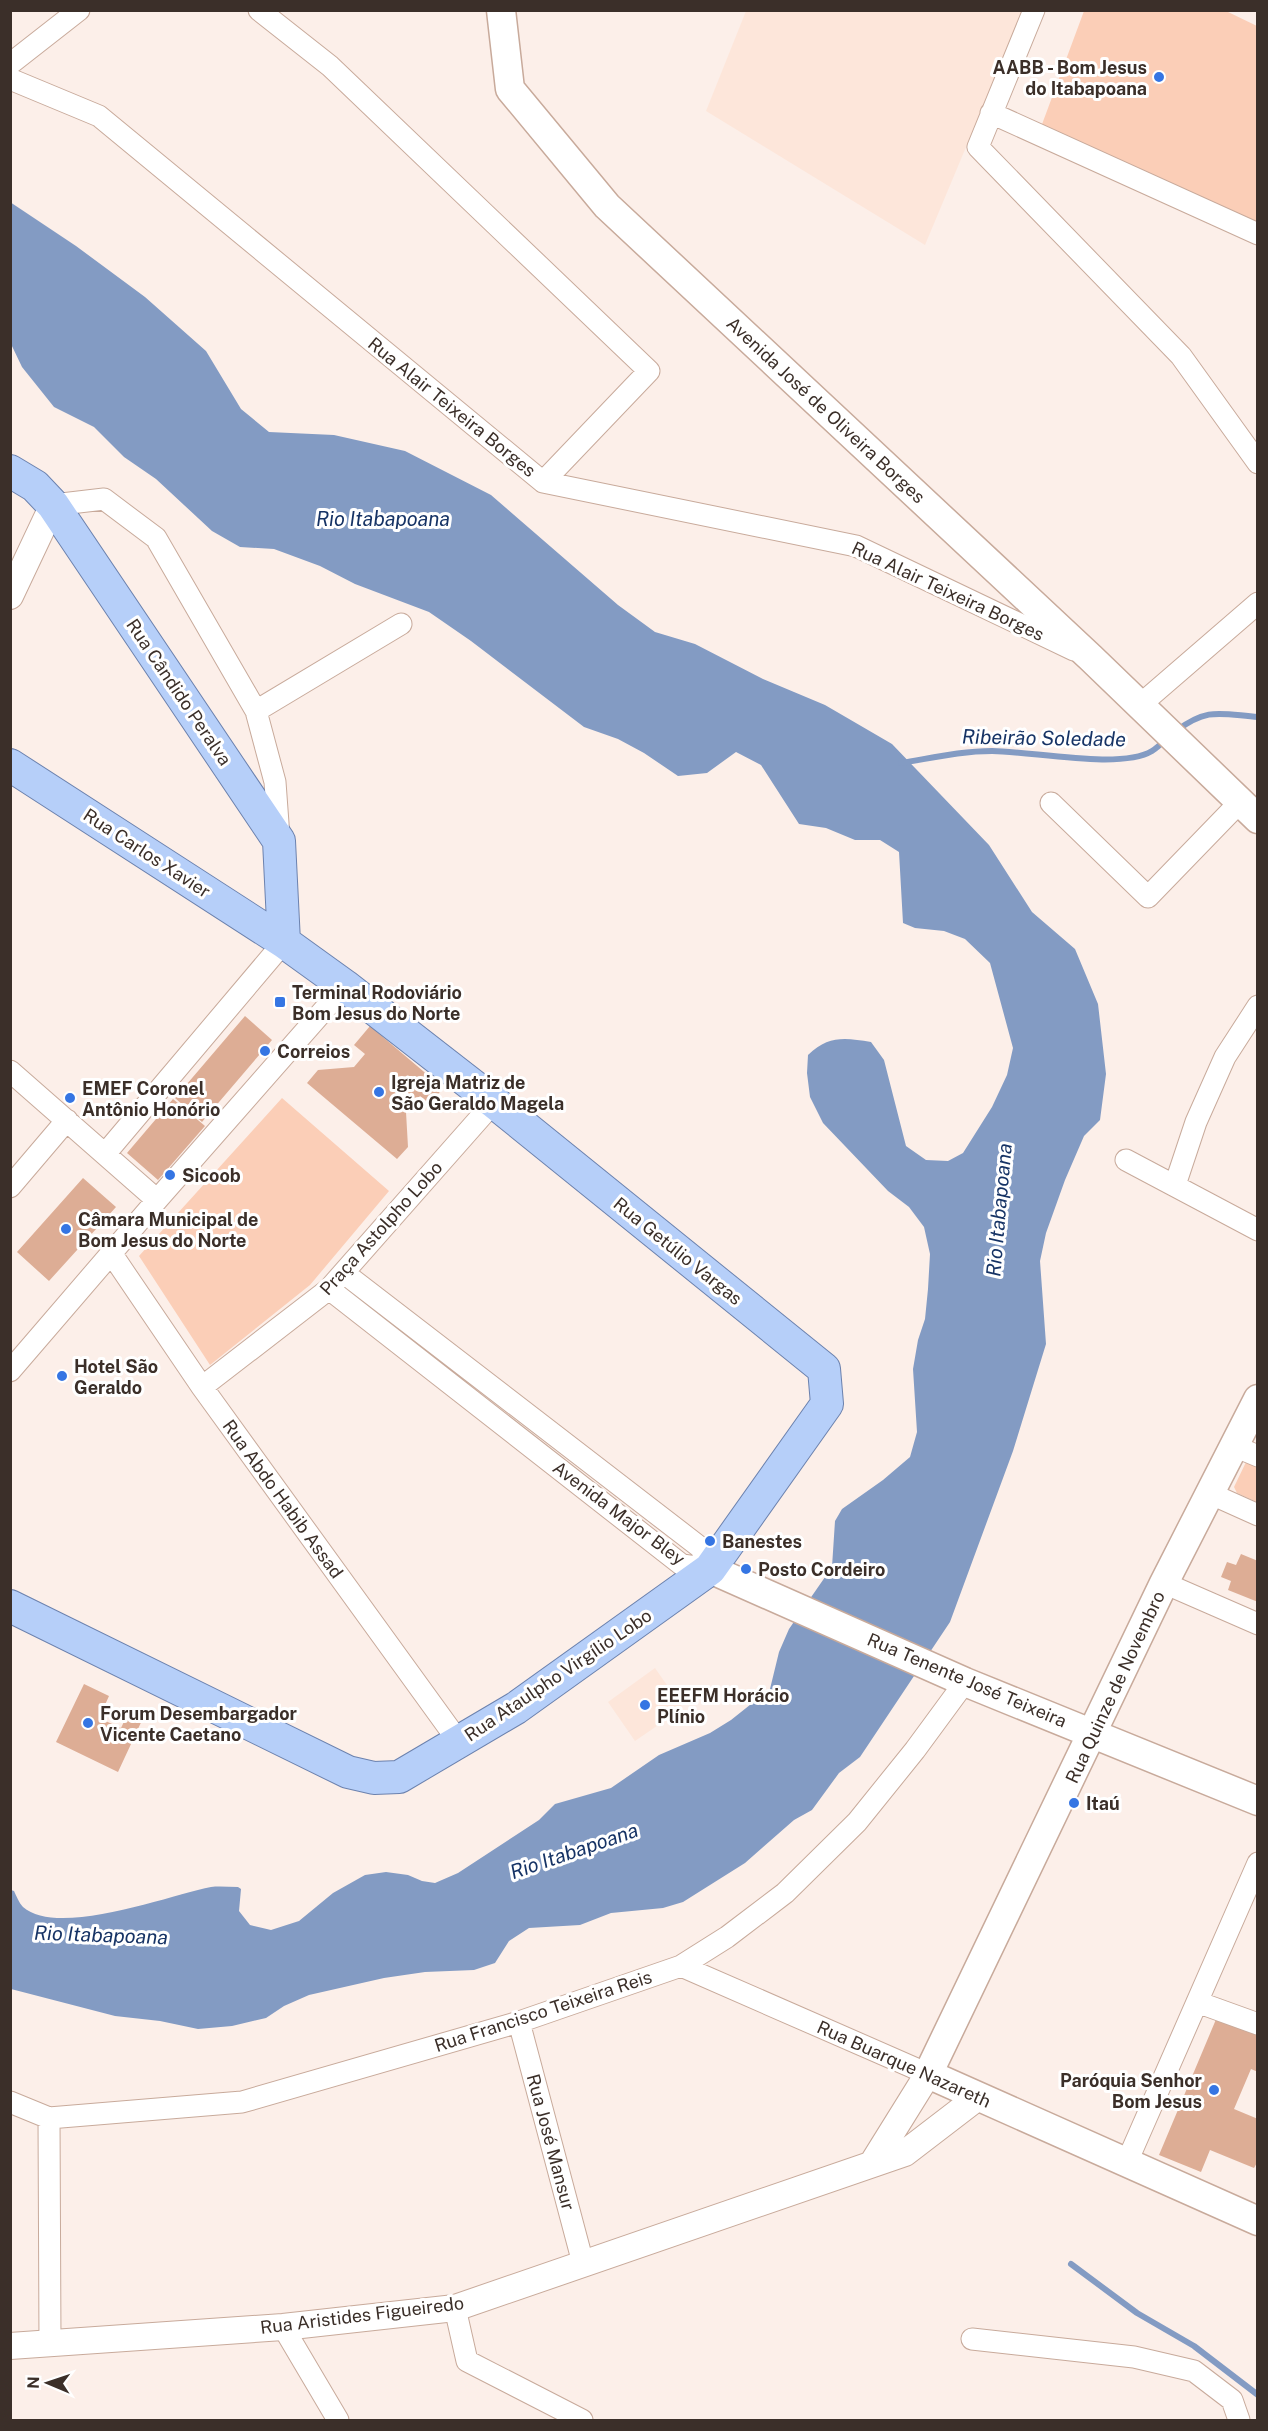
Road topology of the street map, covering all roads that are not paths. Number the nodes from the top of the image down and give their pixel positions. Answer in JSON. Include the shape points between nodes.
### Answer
{"nodes":[{"id":1,"x":78,"y":10,"type":"edge"},
{"id":2,"x":260,"y":10,"type":"edge"},
{"id":3,"x":501,"y":10,"type":"edge"},
{"id":4,"x":1034,"y":10,"type":"edge"},
{"id":5,"x":10,"y":64,"type":"edge"},
{"id":6,"x":10,"y":79,"type":"edge"},
{"id":7,"x":991,"y":113,"type":"junction"},
{"id":8,"x":1257,"y":234,"type":"edge"},
{"id":9,"x":1257,"y":463,"type":"edge"},
{"id":10,"x":10,"y":471,"type":"edge"},
{"id":11,"x":543,"y":483,"type":"junction"},
{"id":12,"x":53,"y":505,"type":"junction"},
{"id":13,"x":13,"y":584,"type":"edge"},
{"id":14,"x":1257,"y":603,"type":"edge"},
{"id":15,"x":1250,"y":623,"type":"edge"},
{"id":16,"x":401,"y":624,"type":"dead end"},
{"id":17,"x":1091,"y":658,"type":"junction"},
{"id":18,"x":256,"y":711,"type":"junction"},
{"id":19,"x":1148,"y":712,"type":"junction"},
{"id":20,"x":10,"y":765,"type":"edge"},
{"id":21,"x":1051,"y":803,"type":"dead end"},
{"id":22,"x":1249,"y":811,"type":"edge"},
{"id":23,"x":279,"y":841,"type":"junction"},
{"id":24,"x":284,"y":942,"type":"junction"},
{"id":25,"x":345,"y":986,"type":"junction"},
{"id":26,"x":1257,"y":1006,"type":"edge"},
{"id":27,"x":10,"y":1071,"type":"edge"},
{"id":28,"x":494,"y":1102,"type":"junction"},
{"id":29,"x":67,"y":1120,"type":"junction"},
{"id":30,"x":105,"y":1154,"type":"junction"},
{"id":31,"x":1126,"y":1160,"type":"dead end"},
{"id":32,"x":1175,"y":1185,"type":"junction"},
{"id":33,"x":10,"y":1187,"type":"edge"},
{"id":34,"x":157,"y":1200,"type":"junction"},
{"id":35,"x":1257,"y":1230,"type":"edge"},
{"id":36,"x":111,"y":1253,"type":"junction"},
{"id":37,"x":344,"y":1273,"type":"junction"},
{"id":38,"x":329,"y":1289,"type":"junction"},
{"id":39,"x":10,"y":1371,"type":"edge"},
{"id":40,"x":202,"y":1387,"type":"junction"},
{"id":41,"x":1257,"y":1398,"type":"edge"},
{"id":42,"x":1246,"y":1451,"type":"edge"},
{"id":43,"x":1209,"y":1493,"type":"junction"},
{"id":44,"x":1257,"y":1515,"type":"edge"},
{"id":45,"x":710,"y":1569,"type":"junction"},
{"id":46,"x":1164,"y":1583,"type":"junction"},
{"id":47,"x":10,"y":1606,"type":"edge"},
{"id":48,"x":1257,"y":1624,"type":"edge"},
{"id":49,"x":965,"y":1682,"type":"junction"},
{"id":50,"x":1093,"y":1734,"type":"junction"},
{"id":51,"x":459,"y":1742,"type":"junction"},
{"id":52,"x":1257,"y":1801,"type":"edge"},
{"id":53,"x":1257,"y":1863,"type":"edge"},
{"id":54,"x":681,"y":1966,"type":"junction"},
{"id":55,"x":1197,"y":2002,"type":"junction"},
{"id":56,"x":519,"y":2022,"type":"junction"},
{"id":57,"x":1257,"y":2024,"type":"edge"},
{"id":58,"x":928,"y":2074,"type":"junction"},
{"id":59,"x":978,"y":2097,"type":"junction"},
{"id":60,"x":10,"y":2102,"type":"edge"},
{"id":61,"x":49,"y":2118,"type":"junction"},
{"id":62,"x":872,"y":2164,"type":"junction"},
{"id":63,"x":1126,"y":2164,"type":"junction"},
{"id":64,"x":1257,"y":2221,"type":"edge"},
{"id":65,"x":583,"y":2263,"type":"junction"},
{"id":66,"x":455,"y":2308,"type":"junction"},
{"id":67,"x":283,"y":2327,"type":"junction"},
{"id":68,"x":972,"y":2339,"type":"dead end"},
{"id":69,"x":50,"y":2343,"type":"junction"},
{"id":70,"x":10,"y":2346,"type":"edge"},
{"id":71,"x":338,"y":2421,"type":"edge"},
{"id":72,"x":582,"y":2421,"type":"edge"},
{"id":73,"x":1239,"y":2421,"type":"edge"}],
"edges":[{"from":1,"to":5,"type":"street"},
{"from":2,"to":11,"type":"street","via":[[330,66],[649,371]]},
{"from":3,"to":17,"type":"main road","name":"Avenida José de Oliveira Borges","via":[[510,89],[607,206]]},
{"from":4,"to":7,"type":"street"},
{"from":6,"to":11,"type":"street","name":"Rua Alair Teixeira Borges","via":[[99,116]]},
{"from":7,"to":8,"type":"street"},
{"from":7,"to":9,"type":"street","via":[[978,147],[1180,356]]},
{"from":10,"to":12,"type":"main road","name":"Rua Cândido Peralva","via":[[35,486]]},
{"from":11,"to":17,"type":"street","name":"Rua Alair Teixeira Borges","via":[[856,546]]},
{"from":12,"to":13,"type":"street"},
{"from":12,"to":18,"type":"street","via":[[105,499],[156,538]]},
{"from":12,"to":23,"type":"main road","name":"Rua Cândido Peralva"},
{"from":14,"to":15,"type":"street"},
{"from":15,"to":19,"type":"street"},
{"from":16,"to":18,"type":"street"},
{"from":17,"to":19,"type":"main road","name":"Avenida José de Oliveira Borges"},
{"from":18,"to":23,"type":"street","via":[[275,782]]},
{"from":19,"to":22,"type":"main road","name":"Avenida José de Oliveira Borges"},
{"from":20,"to":24,"type":"main road","name":"Rua Carlos Xavier"},
{"from":21,"to":22,"type":"street","via":[[1148,897]]},
{"from":23,"to":24,"type":"main road"},
{"from":24,"to":25,"type":"main road","name":"Rua Carlos Xavier"},
{"from":24,"to":30,"type":"street"},
{"from":25,"to":28,"type":"main road","name":"Rua Getúlio Vargas"},
{"from":25,"to":34,"type":"street"},
{"from":26,"to":32,"type":"street","via":[[1225,1058],[1196,1122]]},
{"from":27,"to":29,"type":"street"},
{"from":28,"to":37,"type":"street","name":"Praça Astolpho Lobo"},
{"from":28,"to":45,"type":"main road","name":"Rua Getúlio Vargas","via":[[824,1369],[827,1404]]},
{"from":29,"to":30,"type":"street"},
{"from":29,"to":33,"type":"street"},
{"from":30,"to":34,"type":"street"},
{"from":31,"to":32,"type":"street"},
{"from":32,"to":35,"type":"street"},
{"from":34,"to":36,"type":"street"},
{"from":36,"to":39,"type":"street"},
{"from":36,"to":40,"type":"street","name":"Rua Abdo Habib Assad"},
{"from":37,"to":38,"type":"street","name":"Praça Astolpho Lobo"},
{"from":37,"to":45,"type":"street","name":"Avenida Major Bley","via":[[701,1548]]},
{"from":38,"to":40,"type":"street","name":"Praça Astolpho Lobo"},
{"from":38,"to":45,"type":"street","name":"Avenida Major Bley","via":[[682,1565]]},
{"from":40,"to":51,"type":"street","name":"Rua Abdo Habib Assad"},
{"from":41,"to":42,"type":"main road","name":"Rua Quinze de Novembro"},
{"from":42,"to":43,"type":"main road","name":"Rua Quinze de Novembro"},
{"from":43,"to":44,"type":"street"},
{"from":43,"to":46,"type":"main road","name":"Rua Quinze de Novembro"},
{"from":45,"to":49,"type":"main road","name":"Rua Tenente José Teixeira"},
{"from":45,"to":51,"type":"main road","name":"Rua Ataulpho Virgílio Lobo","via":[[516,1708]]},
{"from":46,"to":48,"type":"street"},
{"from":46,"to":50,"type":"main road","name":"Rua Quinze de Novembro"},
{"from":47,"to":51,"type":"main road","name":"Rua Ataulpho Virgílio Lobo","via":[[348,1772],[374,1778],[399,1777]]},
{"from":49,"to":50,"type":"main road","name":"Rua Tenente José Teixeira"},
{"from":49,"to":54,"type":"street","name":"Rua Francisco Teixeira Reis","via":[[857,1822],[785,1893],[728,1937]]},
{"from":50,"to":52,"type":"main road","name":"Rua Tenente José Teixeira"},
{"from":50,"to":58,"type":"main road","name":"Rua Quinze de Novembro"},
{"from":53,"to":55,"type":"street"},
{"from":54,"to":56,"type":"street","name":"Rua Francisco Teixeira Reis"},
{"from":54,"to":58,"type":"street","name":"Rua Buarque Nazareth"},
{"from":55,"to":57,"type":"street"},
{"from":55,"to":63,"type":"street"},
{"from":56,"to":61,"type":"street","name":"Rua Francisco Teixeira Reis","via":[[242,2102]]},
{"from":56,"to":65,"type":"street","name":"Rua José Mansur"},
{"from":58,"to":59,"type":"main road","name":"Rua Buarque Nazareth"},
{"from":58,"to":62,"type":"street"},
{"from":59,"to":62,"type":"street","name":"Rua Aristides Figueiredo","via":[[905,2153]]},
{"from":59,"to":63,"type":"main road","name":"Rua Buarque Nazareth"},
{"from":60,"to":61,"type":"street","name":"Rua Francisco Teixeira Reis"},
{"from":61,"to":69,"type":"street"},
{"from":62,"to":65,"type":"street","name":"Rua Aristides Figueiredo"},
{"from":63,"to":64,"type":"main road","name":"Rua Buarque Nazareth"},
{"from":65,"to":66,"type":"street","name":"Rua Aristides Figueiredo"},
{"from":66,"to":67,"type":"street","name":"Rua Aristides Figueiredo"},
{"from":66,"to":72,"type":"street","via":[[466,2361]]},
{"from":67,"to":69,"type":"street","name":"Rua Aristides Figueiredo"},
{"from":67,"to":71,"type":"street"},
{"from":68,"to":73,"type":"street","via":[[1134,2357],[1194,2371],[1232,2400]]},
{"from":69,"to":70,"type":"street","name":"Rua Aristides Figueiredo"}]}
